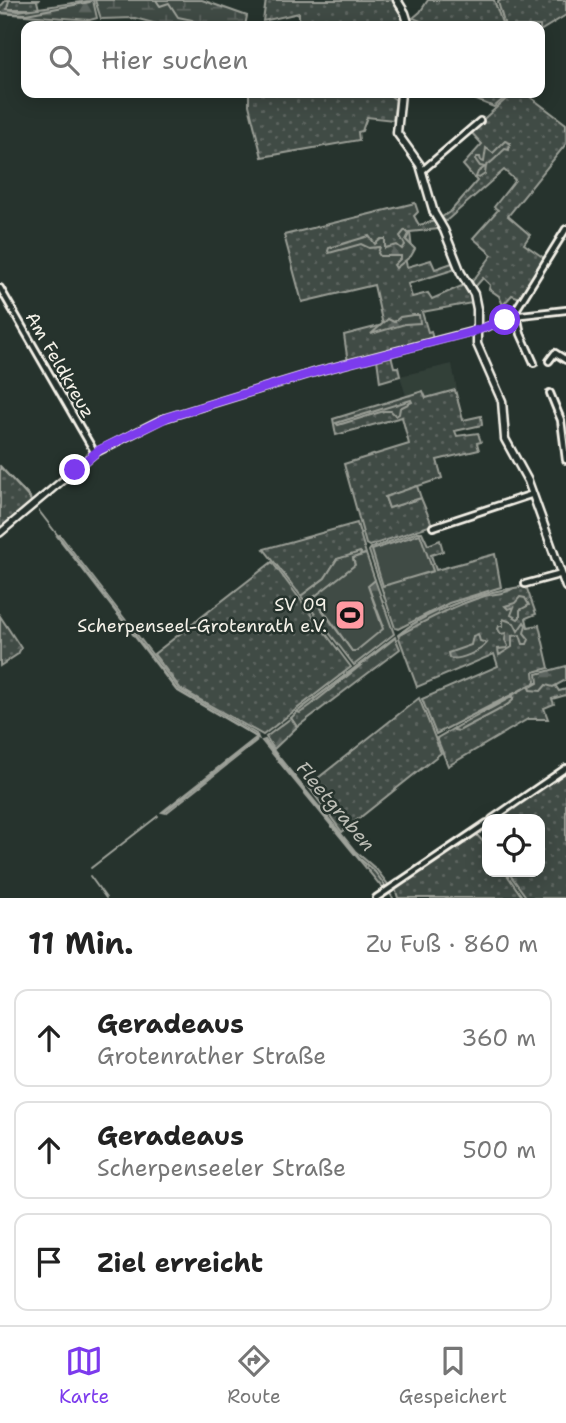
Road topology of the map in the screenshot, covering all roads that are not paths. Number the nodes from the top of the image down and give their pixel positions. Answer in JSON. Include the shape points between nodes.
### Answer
{"nodes":[{"id":1,"x":397,"y":0,"type":"edge"},
{"id":2,"x":407,"y":21,"type":"edge"},
{"id":3,"x":400,"y":98,"type":"edge"},
{"id":4,"x":480,"y":121,"type":"dead end"},
{"id":5,"x":423,"y":170,"type":"junction"},
{"id":6,"x":566,"y":229,"type":"edge"},
{"id":7,"x":0,"y":290,"type":"edge"},
{"id":8,"x":566,"y":310,"type":"edge"},
{"id":9,"x":516,"y":316,"type":"junction"},
{"id":10,"x":477,"y":330,"type":"junction"},
{"id":11,"x":566,"y":360,"type":"edge"},
{"id":12,"x":549,"y":361,"type":"dead end"},
{"id":13,"x":534,"y":363,"type":"dead end"},
{"id":14,"x":550,"y":393,"type":"dead end"},
{"id":15,"x":564,"y":419,"type":"edge"},
{"id":16,"x":95,"y":453,"type":"junction"},
{"id":17,"x":566,"y":460,"type":"edge"},
{"id":18,"x":533,"y":494,"type":"junction"},
{"id":19,"x":433,"y":527,"type":"dead end"},
{"id":20,"x":0,"y":533,"type":"edge"},
{"id":21,"x":564,"y":572,"type":"edge"},
{"id":22,"x":526,"y":584,"type":"dead end"},
{"id":23,"x":566,"y":587,"type":"edge"},
{"id":24,"x":566,"y":768,"type":"edge"},
{"id":25,"x":499,"y":814,"type":"edge"},
{"id":26,"x":482,"y":826,"type":"edge"},
{"id":27,"x":376,"y":898,"type":"edge"}],
"edges":[{"from":1,"to":2,"type":"main road"},
{"from":3,"to":5,"type":"main road","via":[[397,133]]},
{"from":4,"to":5,"type":"street"},
{"from":5,"to":10,"type":"main road","via":[[434,213],[474,294]]},
{"from":6,"to":9,"type":"street"},
{"from":7,"to":16,"type":"street","name":"Am Feldkreuz"},
{"from":8,"to":9,"type":"street"},
{"from":9,"to":10,"type":"street"},
{"from":9,"to":13,"type":"street"},
{"from":10,"to":16,"type":"street","via":[[168,417]]},
{"from":10,"to":18,"type":"main road","via":[[478,345],[502,401],[505,439]]},
{"from":11,"to":12,"type":"street","via":[[555,353]]},
{"from":14,"to":15,"type":"street"},
{"from":15,"to":17,"type":"street"},
{"from":16,"to":20,"type":"street"},
{"from":18,"to":19,"type":"street"},
{"from":18,"to":21,"type":"main road"},
{"from":21,"to":22,"type":"street"},
{"from":21,"to":23,"type":"main road"},
{"from":24,"to":25,"type":"street"},
{"from":26,"to":27,"type":"street"}]}
